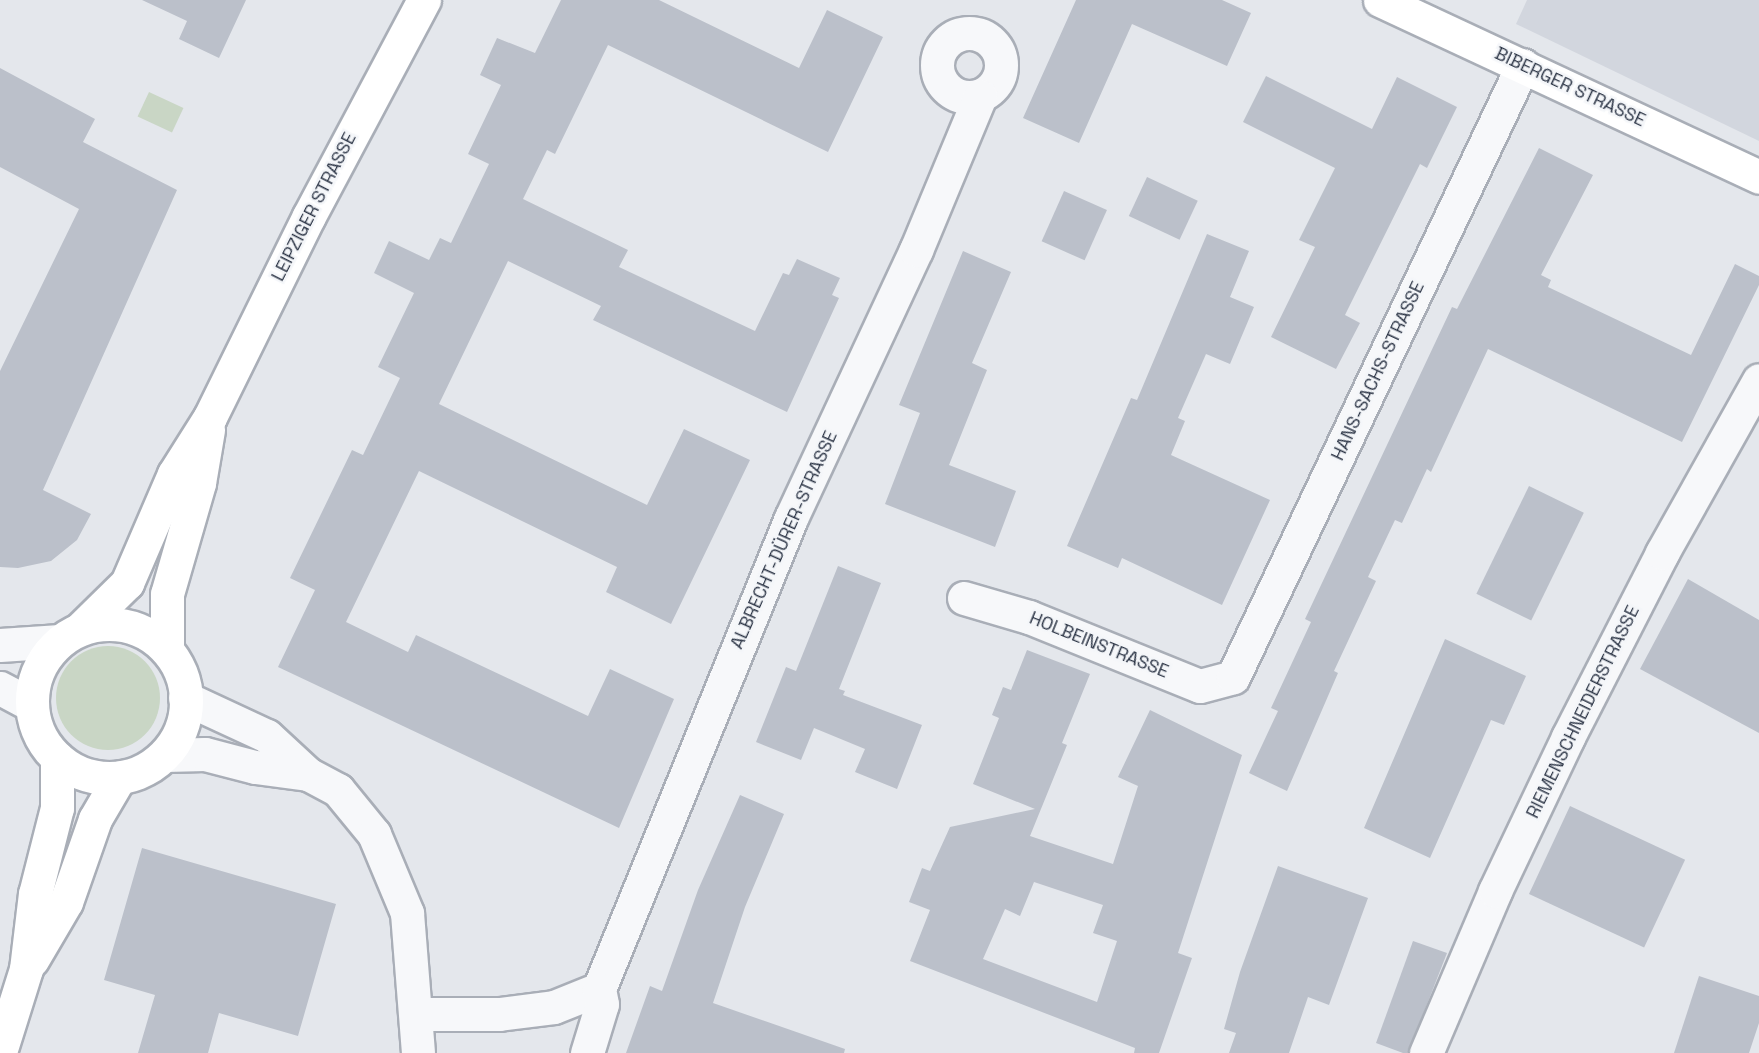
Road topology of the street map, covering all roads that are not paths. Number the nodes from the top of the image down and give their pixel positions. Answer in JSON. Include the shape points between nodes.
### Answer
{"nodes":[{"id":1,"x":424,"y":0,"type":"edge"},
{"id":2,"x":1380,"y":0,"type":"edge"},
{"id":3,"x":1523,"y":65,"type":"junction"},
{"id":4,"x":980,"y":96,"type":"dead end"},
{"id":5,"x":1759,"y":177,"type":"edge"},
{"id":6,"x":1759,"y":380,"type":"edge"},
{"id":7,"x":210,"y":417,"type":"junction"},
{"id":8,"x":964,"y":598,"type":"dead end"},
{"id":9,"x":70,"y":635,"type":"junction"},
{"id":10,"x":0,"y":645,"type":"edge"},
{"id":11,"x":167,"y":649,"type":"junction"},
{"id":12,"x":1233,"y":677,"type":"joint"},
{"id":13,"x":0,"y":688,"type":"edge"},
{"id":14,"x":185,"y":698,"type":"junction"},
{"id":15,"x":32,"y":705,"type":"junction"},
{"id":16,"x":165,"y":755,"type":"junction"},
{"id":17,"x":57,"y":758,"type":"junction"},
{"id":18,"x":308,"y":774,"type":"junction"},
{"id":19,"x":119,"y":778,"type":"junction"},
{"id":20,"x":26,"y":969,"type":"junction"},
{"id":21,"x":599,"y":989,"type":"junction"},
{"id":22,"x":554,"y":1007,"type":"junction"},
{"id":23,"x":417,"y":1014,"type":"junction"},
{"id":24,"x":0,"y":1052,"type":"edge"},
{"id":25,"x":418,"y":1053,"type":"edge"},
{"id":26,"x":585,"y":1053,"type":"edge"},
{"id":27,"x":1426,"y":1053,"type":"edge"}],
"edges":[{"from":1,"to":7,"type":"main road","name":"LEIPZIGER STRASSE","via":[[309,216]]},
{"from":2,"to":3,"type":"main road","name":"BIBERGER STRASSE"},
{"from":3,"to":5,"type":"main road","name":"BIBERGER STRASSE"},
{"from":3,"to":12,"type":"street","name":"HANS-SACHS-STRASSE"},
{"from":4,"to":21,"type":"street","name":"ALBRECHT-DÜRER-STRASSE","via":[[916,250],[795,509]]},
{"from":6,"to":27,"type":"street","name":"RIEMENSCHNEIDERSTRASSE","via":[[1662,553],[1568,737],[1495,891]]},
{"from":7,"to":9,"type":"main road","name":"LEIPZIGER STRASSE","via":[[174,474],[127,583]]},
{"from":7,"to":11,"type":"main road","name":"LEIPZIGER STRASSE","via":[[199,483],[167,594]]},
{"from":8,"to":12,"type":"street","name":"HOLBEINSTRASSE","via":[[1029,617],[1200,686]]},
{"from":9,"to":10,"type":"street"},
{"from":9,"to":11,"type":"main road","via":[[102,624],[126,625],[148,634]]},
{"from":9,"to":15,"type":"main road","via":[[44,659],[35,681]]},
{"from":11,"to":14,"type":"main road","via":[[185,682]]},
{"from":13,"to":15,"type":"street"},
{"from":14,"to":16,"type":"main road","via":[[186,714],[179,736]]},
{"from":14,"to":18,"type":"street","via":[[267,736]]},
{"from":15,"to":17,"type":"main road","via":[[36,725]]},
{"from":16,"to":18,"type":"street","via":[[205,754],[255,767]]},
{"from":16,"to":19,"type":"main road","via":[[144,770]]},
{"from":17,"to":19,"type":"main road","via":[[76,771],[97,778]]},
{"from":17,"to":20,"type":"main road","via":[[57,808],[35,894]]},
{"from":18,"to":23,"type":"street","via":[[338,790],[358,812],[392,869],[407,913]]},
{"from":19,"to":20,"type":"main road","via":[[95,819],[66,902]]},
{"from":20,"to":24,"type":"main road"},
{"from":21,"to":22,"type":"street"},
{"from":21,"to":26,"type":"street","name":"ALBRECHT-DÜRER-STRASSE","via":[[602,1004]]},
{"from":22,"to":23,"type":"street","via":[[499,1014]]},
{"from":22,"to":26,"type":"street","name":"ALBRECHT-DÜRER-STRASSE"},
{"from":23,"to":25,"type":"street"}]}
